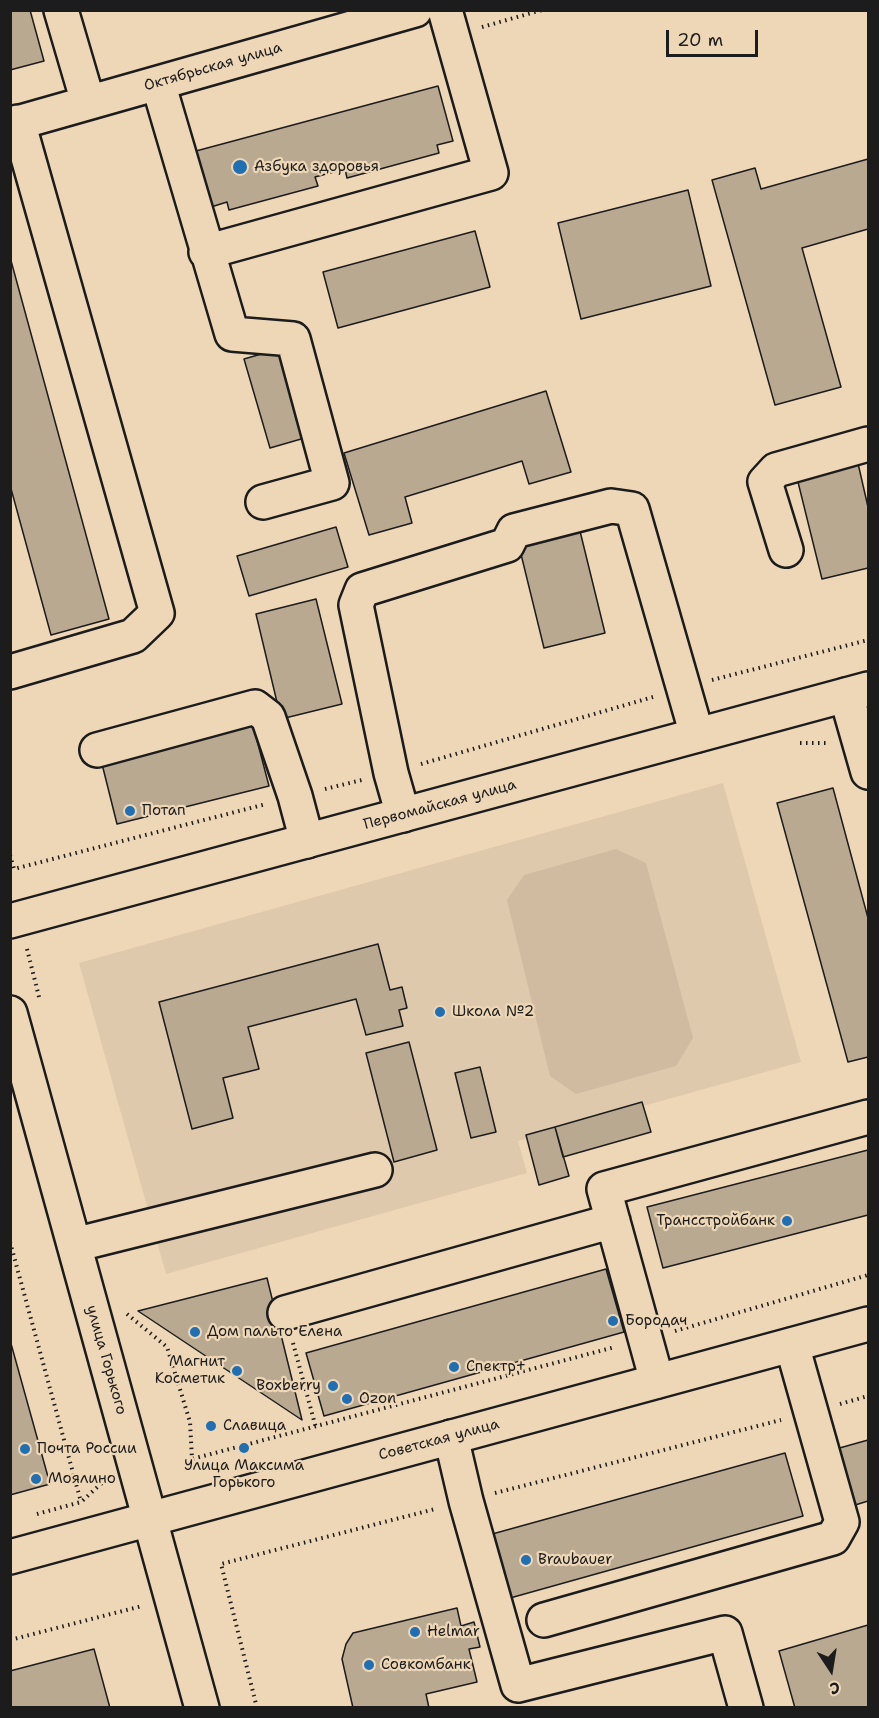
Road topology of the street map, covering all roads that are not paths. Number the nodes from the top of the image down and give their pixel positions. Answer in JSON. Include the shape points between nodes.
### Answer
{"nodes":[{"id":1,"x":61,"y":10,"type":"edge"},
{"id":2,"x":415,"y":10,"type":"edge"},
{"id":3,"x":449,"y":23,"type":"edge"},
{"id":4,"x":158,"y":83,"type":"junction"},
{"id":5,"x":88,"y":102,"type":"junction"},
{"id":6,"x":14,"y":124,"type":"edge"},
{"id":7,"x":206,"y":252,"type":"junction"},
{"id":8,"x":868,"y":444,"type":"edge"},
{"id":9,"x":263,"y":502,"type":"dead end"},
{"id":10,"x":786,"y":550,"type":"dead end"},
{"id":11,"x":10,"y":672,"type":"edge"},
{"id":12,"x":857,"y":692,"type":"edge"},
{"id":13,"x":697,"y":735,"type":"junction"},
{"id":14,"x":97,"y":750,"type":"dead end"},
{"id":15,"x":865,"y":758,"type":"edge"},
{"id":16,"x":403,"y":815,"type":"junction"},
{"id":17,"x":307,"y":841,"type":"junction"},
{"id":18,"x":22,"y":932,"type":"edge"},
{"id":19,"x":25,"y":1007,"type":"edge"},
{"id":20,"x":868,"y":1117,"type":"edge"},
{"id":21,"x":375,"y":1170,"type":"dead end"},
{"id":22,"x":613,"y":1221,"type":"junction"},
{"id":23,"x":74,"y":1245,"type":"junction"},
{"id":24,"x":285,"y":1313,"type":"road end"},
{"id":25,"x":868,"y":1324,"type":"edge"},
{"id":26,"x":792,"y":1345,"type":"junction"},
{"id":27,"x":657,"y":1381,"type":"junction"},
{"id":28,"x":451,"y":1437,"type":"junction"},
{"id":29,"x":149,"y":1519,"type":"junction"},
{"id":30,"x":10,"y":1557,"type":"edge"},
{"id":31,"x":544,"y":1620,"type":"dead end"},
{"id":32,"x":199,"y":1707,"type":"edge"},
{"id":33,"x":746,"y":1707,"type":"edge"}],
"edges":[{"from":1,"to":5,"type":"main road"},
{"from":2,"to":4,"type":"main road","name":"Октябрьская улица"},
{"from":3,"to":7,"type":"main road","via":[[491,173]]},
{"from":4,"to":5,"type":"main road","name":"Октябрьская улица"},
{"from":4,"to":7,"type":"main road"},
{"from":5,"to":6,"type":"main road","name":"Октябрьская улица"},
{"from":6,"to":11,"type":"main road","via":[[157,613],[134,636]]},
{"from":7,"to":9,"type":"main road","via":[[232,334],[293,339],[332,483]]},
{"from":8,"to":10,"type":"main road","via":[[776,470],[765,482]]},
{"from":12,"to":13,"type":"main road","name":"Первомайская улица"},
{"from":12,"to":15,"type":"main road"},
{"from":13,"to":16,"type":"main road","name":"Первомайская улица"},
{"from":13,"to":16,"type":"main road","via":[[632,509],[611,506],[514,531],[507,544],[362,590],[356,605]]},
{"from":14,"to":17,"type":"main road","via":[[255,707],[268,717]]},
{"from":16,"to":17,"type":"main road","name":"Первомайская улица"},
{"from":17,"to":18,"type":"main road","name":"Первомайская улица"},
{"from":19,"to":23,"type":"main road","name":"улица Горького"},
{"from":20,"to":22,"type":"main road","via":[[604,1189]]},
{"from":21,"to":23,"type":"main road"},
{"from":22,"to":24,"type":"main road"},
{"from":22,"to":27,"type":"main road"},
{"from":23,"to":29,"type":"main road","name":"улица Горького"},
{"from":25,"to":26,"type":"main road","name":"Советская улица"},
{"from":26,"to":27,"type":"main road","name":"Советская улица"},
{"from":26,"to":31,"type":"main road","via":[[842,1522],[833,1538]]},
{"from":27,"to":28,"type":"main road","name":"Советская улица"},
{"from":28,"to":29,"type":"main road","name":"Советская улица"},
{"from":28,"to":33,"type":"main road","via":[[518,1684],[725,1633]]},
{"from":29,"to":30,"type":"main road","name":"Советская улица"},
{"from":29,"to":32,"type":"main road","name":"улица Горького"}]}
